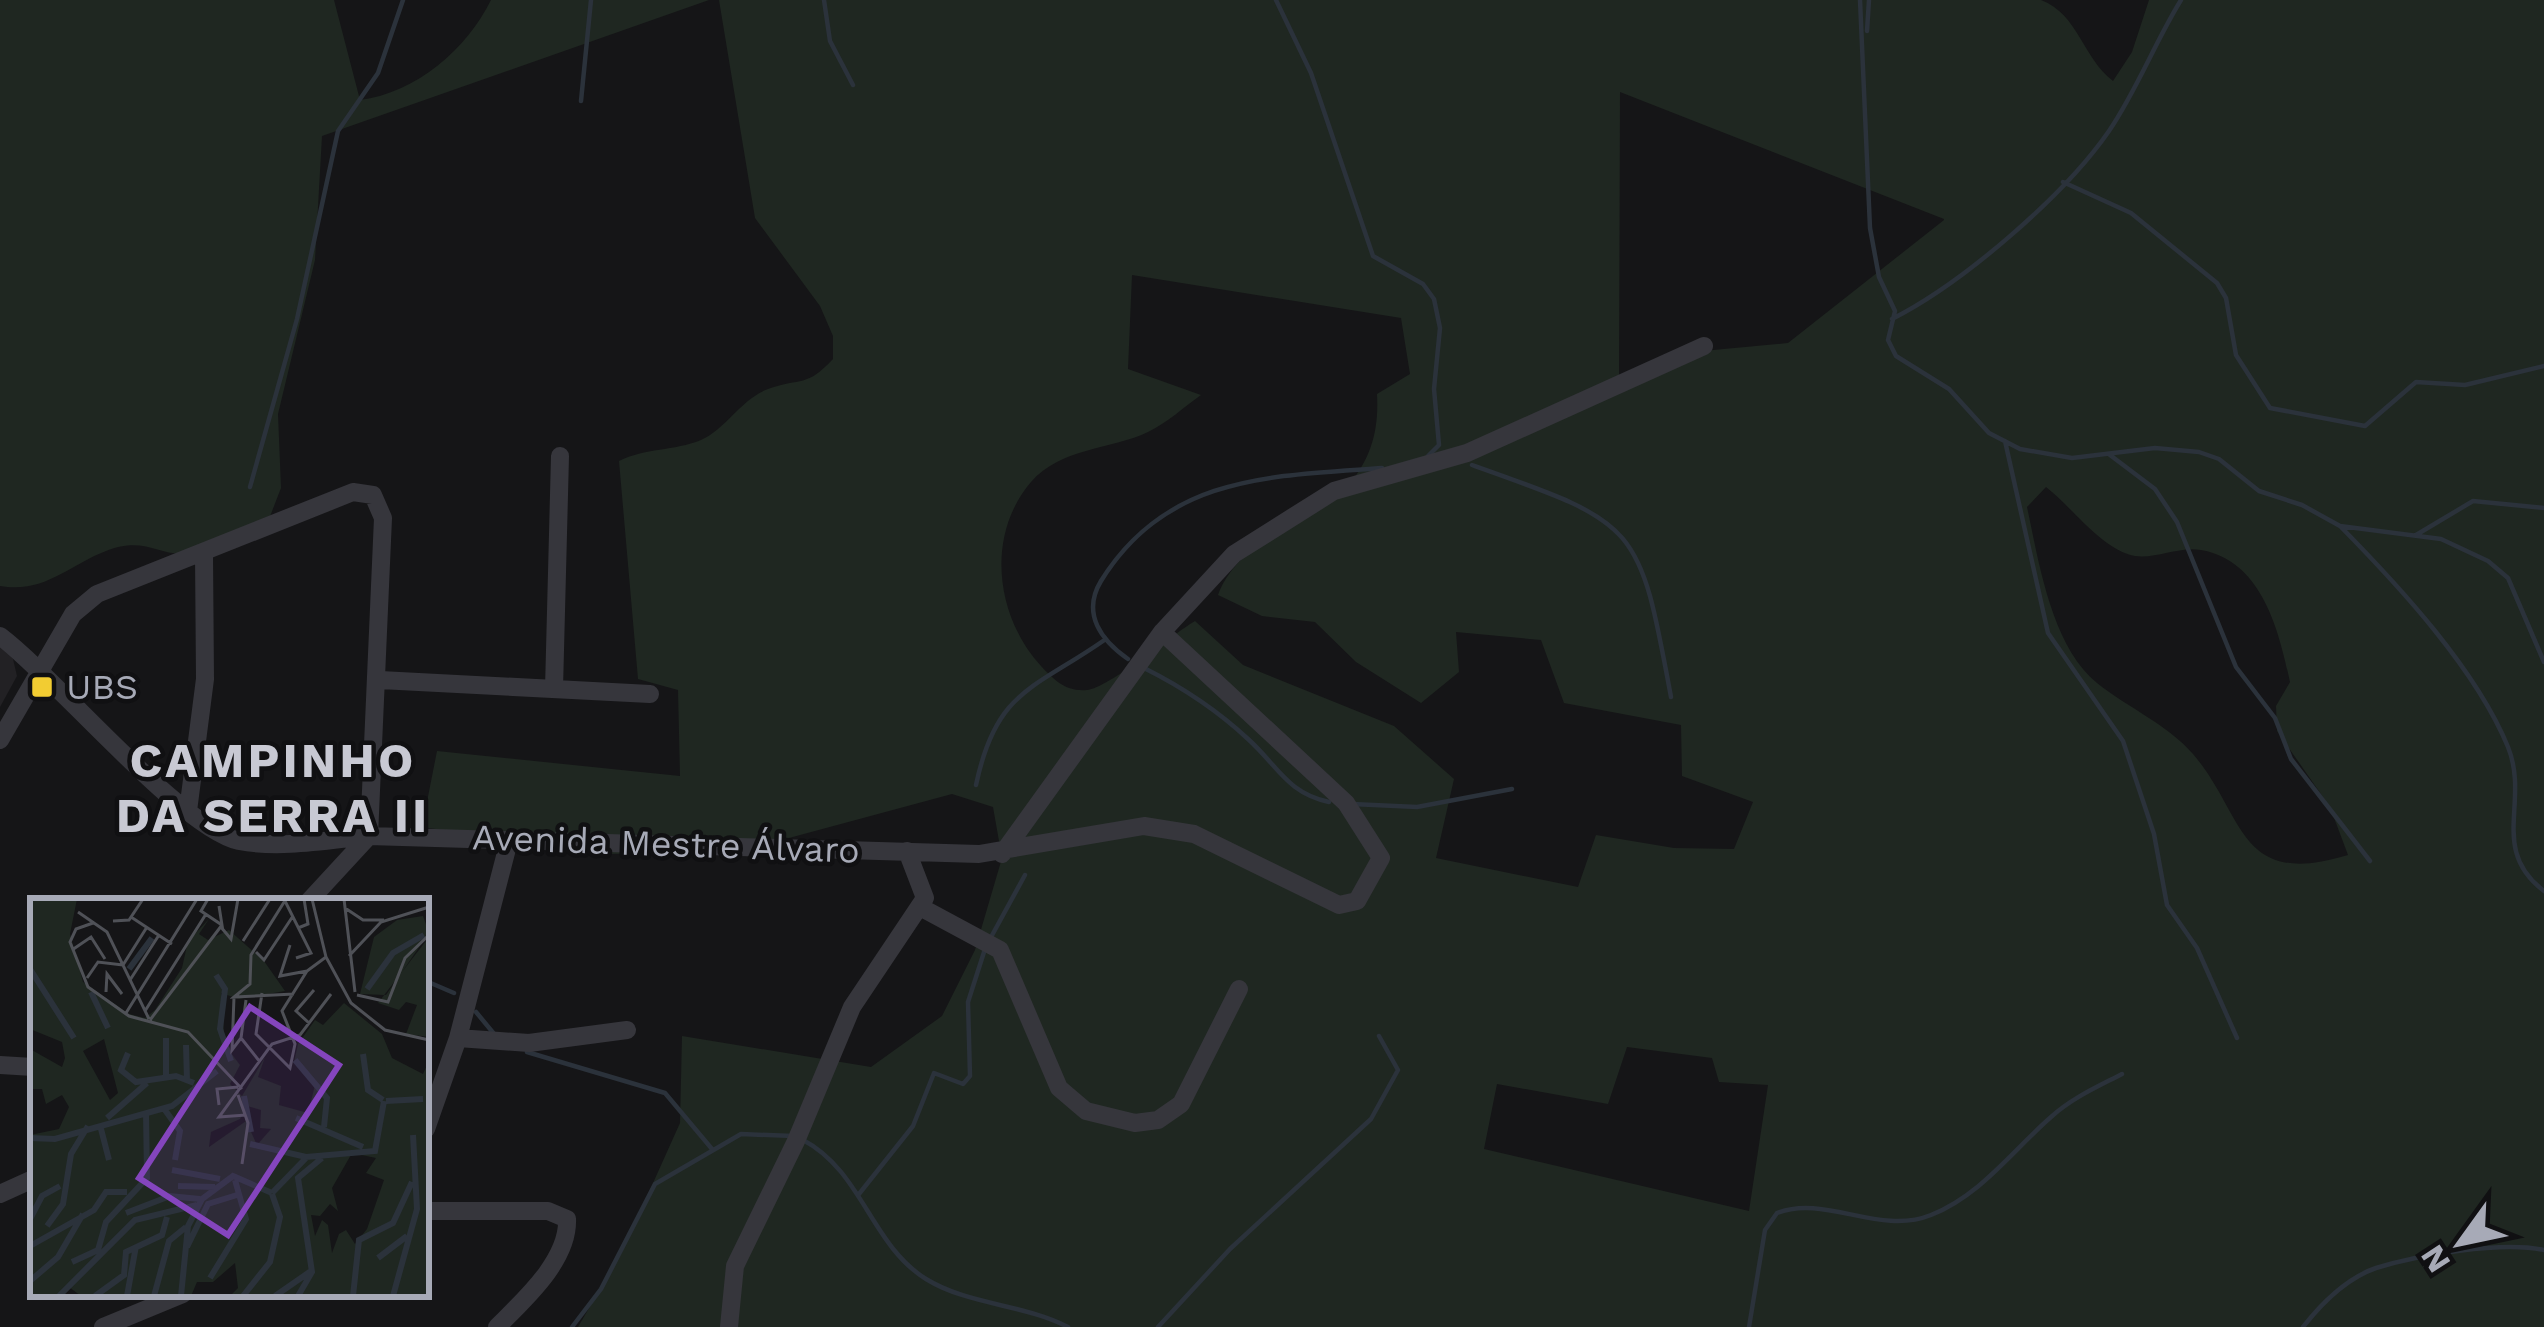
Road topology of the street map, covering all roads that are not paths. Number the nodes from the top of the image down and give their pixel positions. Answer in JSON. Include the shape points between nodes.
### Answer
{"nodes":[{"id":1,"x":1704,"y":346,"type":"dead end"},
{"id":2,"x":560,"y":457,"type":"dead end"},
{"id":3,"x":204,"y":555,"type":"junction"},
{"id":4,"x":1162,"y":632,"type":"junction"},
{"id":5,"x":0,"y":636,"type":"edge"},
{"id":6,"x":37,"y":676,"type":"junction"},
{"id":7,"x":380,"y":680,"type":"junction"},
{"id":8,"x":554,"y":688,"type":"junction"},
{"id":9,"x":650,"y":694,"type":"dead end"},
{"id":10,"x":0,"y":740,"type":"edge"},
{"id":11,"x":188,"y":811,"type":"junction"},
{"id":12,"x":369,"y":836,"type":"junction"},
{"id":13,"x":509,"y":841,"type":"junction"},
{"id":14,"x":907,"y":850,"type":"junction"},
{"id":15,"x":1002,"y":854,"type":"junction"},
{"id":16,"x":312,"y":898,"type":"edge"},
{"id":17,"x":922,"y":908,"type":"junction"},
{"id":18,"x":1239,"y":989,"type":"dead end"},
{"id":19,"x":627,"y":1030,"type":"dead end"},
{"id":20,"x":458,"y":1037,"type":"junction"},
{"id":21,"x":0,"y":1065,"type":"edge"},
{"id":22,"x":30,"y":1067,"type":"edge"},
{"id":23,"x":429,"y":1120,"type":"edge"},
{"id":24,"x":429,"y":1211,"type":"edge"},
{"id":25,"x":176,"y":1297,"type":"edge"},
{"id":26,"x":103,"y":1327,"type":"edge"},
{"id":27,"x":497,"y":1327,"type":"edge"},
{"id":28,"x":729,"y":1327,"type":"edge"}],
"edges":[{"from":1,"to":4,"type":"street","via":[[1467,453],[1317,499],[1234,554]]},
{"from":2,"to":8,"type":"street"},
{"from":3,"to":6,"type":"street","via":[[97,594],[73,614]]},
{"from":3,"to":7,"type":"street","via":[[365,491],[379,503]]},
{"from":3,"to":11,"type":"street","via":[[205,679]]},
{"from":4,"to":15,"type":"street"},
{"from":4,"to":15,"type":"street","name":"Avenida Mestre Álvaro","via":[[1354,813],[1381,858],[1365,893],[1339,905],[1170,828]]},
{"from":5,"to":6,"type":"street","name":"Avenida Mestre Álvaro"},
{"from":6,"to":10,"type":"street"},
{"from":6,"to":11,"type":"street","name":"Avenida Mestre Álvaro"},
{"from":7,"to":8,"type":"street"},
{"from":7,"to":12,"type":"street"},
{"from":8,"to":9,"type":"street"},
{"from":11,"to":12,"type":"street","name":"Avenida Mestre Álvaro","via":[[235,840]]},
{"from":12,"to":13,"type":"street","name":"Avenida Mestre Álvaro"},
{"from":12,"to":16,"type":"street"},
{"from":13,"to":14,"type":"street","name":"Avenida Mestre Álvaro"},
{"from":13,"to":20,"type":"street"},
{"from":14,"to":15,"type":"street","name":"Avenida Mestre Álvaro"},
{"from":14,"to":17,"type":"street","via":[[925,889]]},
{"from":17,"to":18,"type":"street","via":[[1000,950],[1058,1088],[1086,1111],[1135,1123],[1158,1120],[1181,1104]]},
{"from":17,"to":28,"type":"street","via":[[872,969],[735,1265]]},
{"from":19,"to":20,"type":"street","via":[[529,1043]]},
{"from":20,"to":23,"type":"street"},
{"from":21,"to":22,"type":"street"},
{"from":24,"to":27,"type":"street","via":[[548,1211],[567,1219],[554,1259]]},
{"from":25,"to":26,"type":"street"}]}
